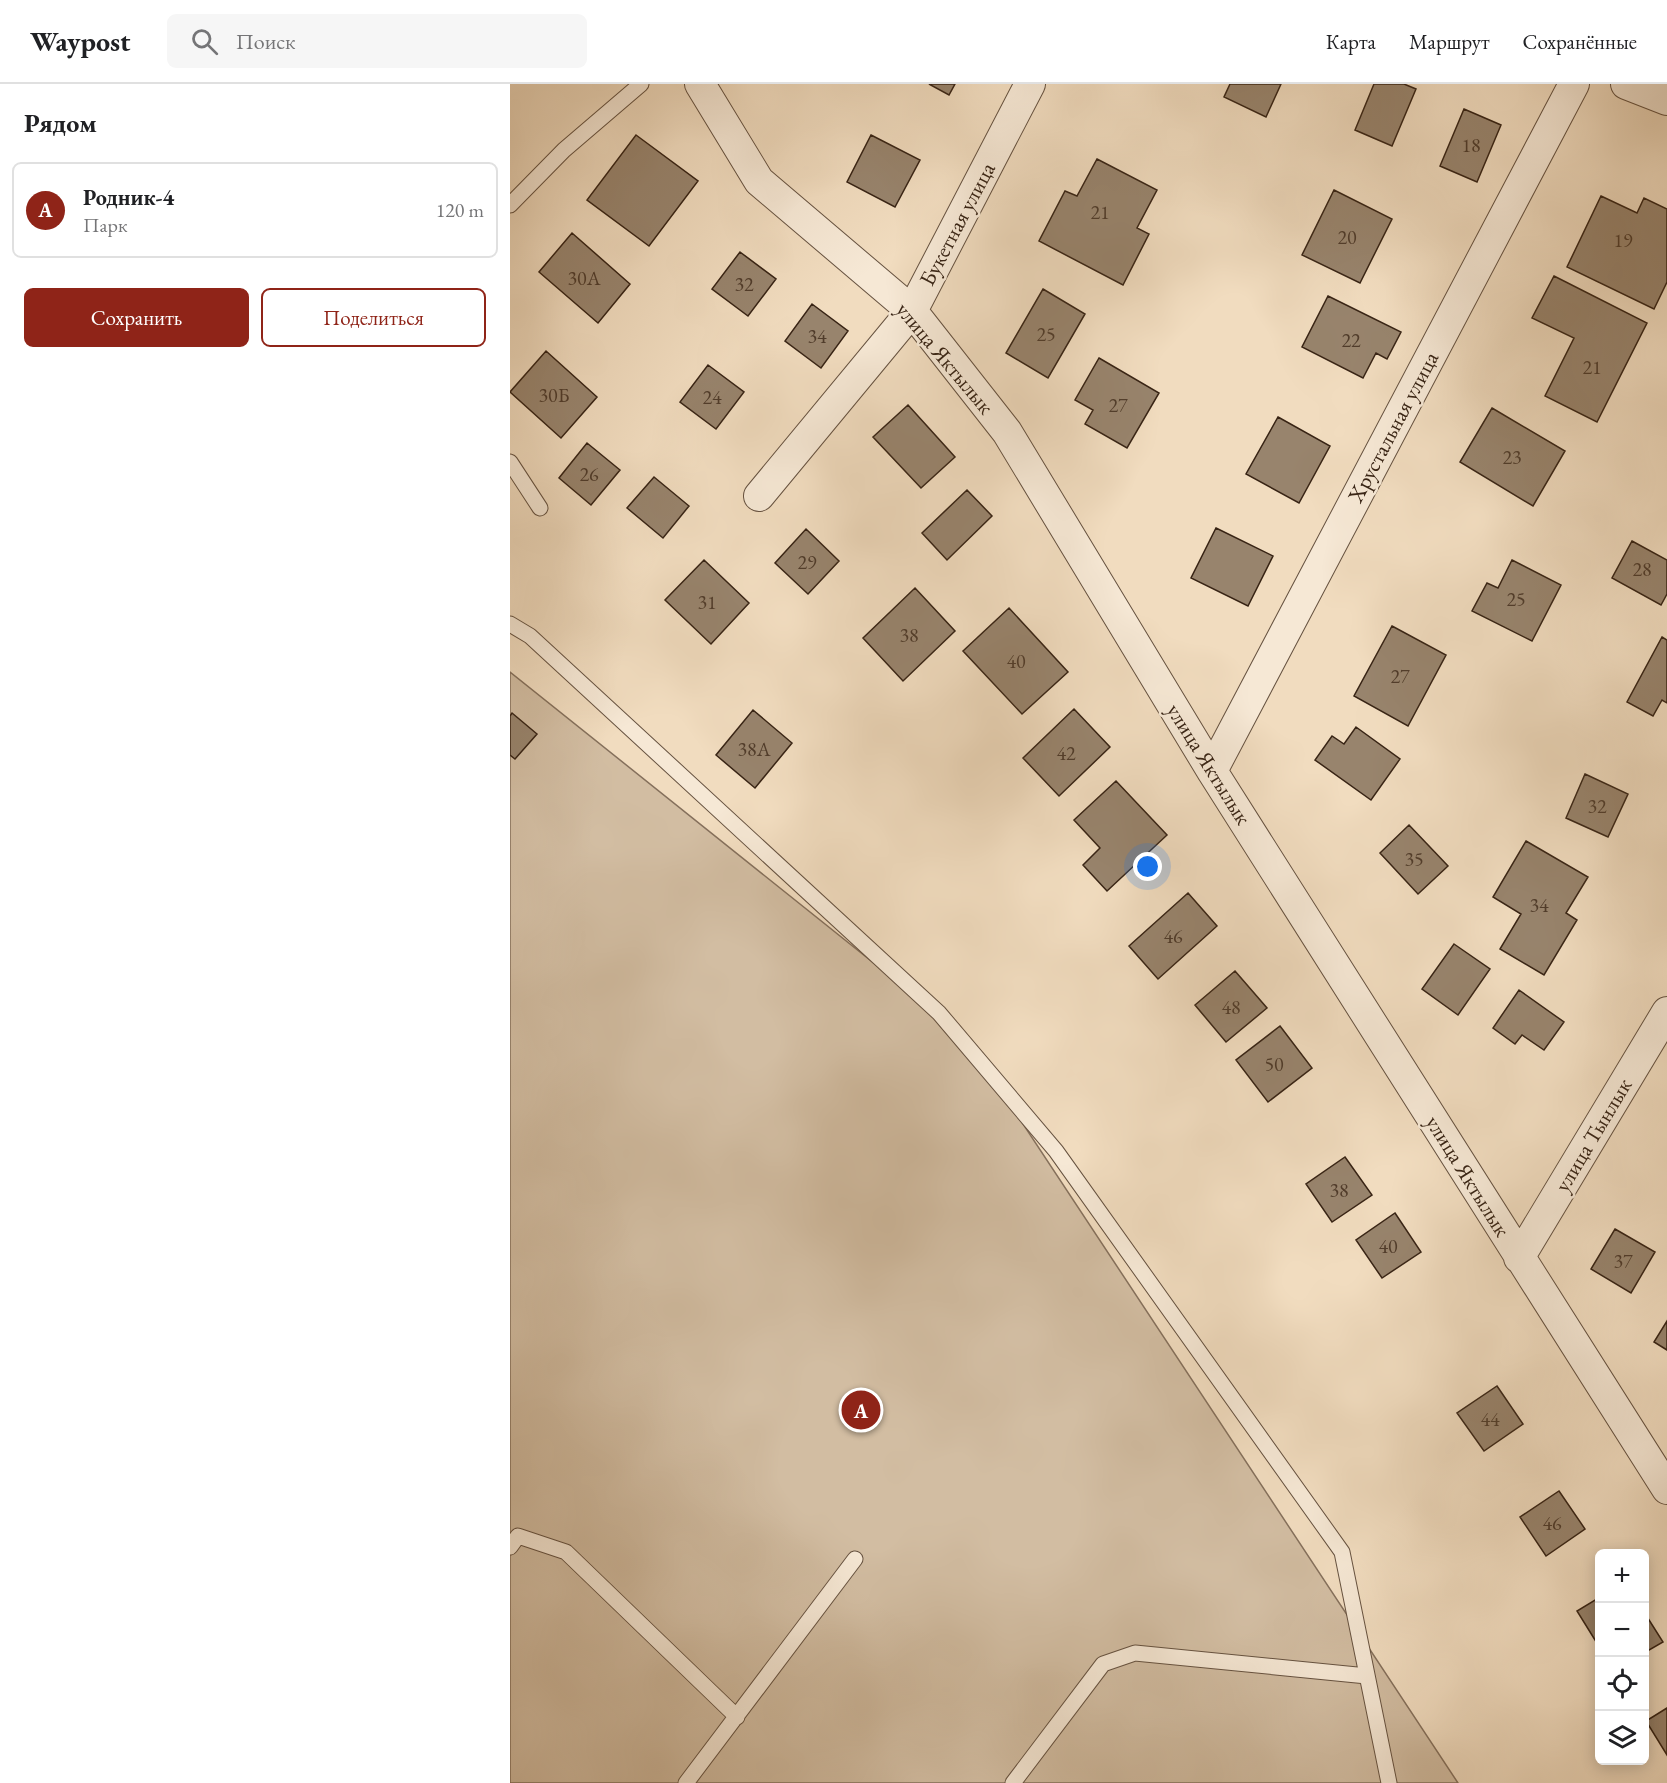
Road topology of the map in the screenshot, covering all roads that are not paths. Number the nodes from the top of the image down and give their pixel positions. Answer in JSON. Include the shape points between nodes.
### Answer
{"nodes":[{"id":1,"x":641,"y":84,"type":"edge"},
{"id":2,"x":700,"y":84,"type":"edge"},
{"id":3,"x":1030,"y":84,"type":"edge"},
{"id":4,"x":1574,"y":84,"type":"edge"},
{"id":5,"x":1626,"y":84,"type":"edge"},
{"id":6,"x":1667,"y":100,"type":"edge"},
{"id":7,"x":510,"y":205,"type":"edge"},
{"id":8,"x":912,"y":310,"type":"junction"},
{"id":9,"x":510,"y":462,"type":"edge"},
{"id":10,"x":759,"y":496,"type":"dead end"},
{"id":11,"x":540,"y":508,"type":"dead end"},
{"id":12,"x":510,"y":624,"type":"edge"},
{"id":13,"x":1212,"y":771,"type":"junction"},
{"id":14,"x":1667,"y":1012,"type":"edge"},
{"id":15,"x":1519,"y":1258,"type":"junction"},
{"id":16,"x":1667,"y":1489,"type":"edge"},
{"id":17,"x":510,"y":1547,"type":"edge"},
{"id":18,"x":855,"y":1559,"type":"dead end"},
{"id":19,"x":1367,"y":1676,"type":"junction"},
{"id":20,"x":737,"y":1717,"type":"junction"},
{"id":21,"x":686,"y":1783,"type":"edge"},
{"id":22,"x":1013,"y":1783,"type":"edge"},
{"id":23,"x":1389,"y":1783,"type":"edge"}],
"edges":[{"from":1,"to":7,"type":"lane","via":[[564,150]]},
{"from":2,"to":8,"type":"street","name":"улица Яктылык","via":[[759,181]]},
{"from":3,"to":8,"type":"street","name":"Букетная улица"},
{"from":4,"to":13,"type":"street","name":"Хрустальная улица"},
{"from":5,"to":6,"type":"street"},
{"from":8,"to":10,"type":"street","name":"Букетная улица"},
{"from":8,"to":13,"type":"street","name":"улица Яктылык","via":[[1007,432]]},
{"from":9,"to":11,"type":"lane"},
{"from":12,"to":19,"type":"lane","via":[[530,636],[939,1013],[1056,1151],[1342,1552]]},
{"from":13,"to":15,"type":"street","name":"улица Яктылык"},
{"from":14,"to":15,"type":"street","name":"улица Тынлык"},
{"from":15,"to":16,"type":"street","name":"улица Яктылык"},
{"from":17,"to":20,"type":"lane","via":[[518,1536],[566,1552]]},
{"from":18,"to":20,"type":"lane"},
{"from":19,"to":22,"type":"lane","via":[[1135,1653],[1103,1664]]},
{"from":19,"to":23,"type":"lane"},
{"from":20,"to":21,"type":"lane"}]}
